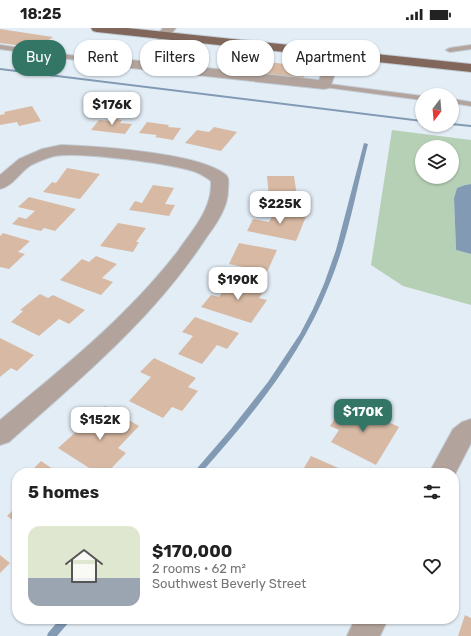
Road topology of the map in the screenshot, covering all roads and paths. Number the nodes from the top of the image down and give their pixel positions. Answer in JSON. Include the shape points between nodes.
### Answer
{"nodes":[{"id":1,"x":97,"y":28,"type":"edge"},
{"id":2,"x":159,"y":32,"type":"edge"},
{"id":3,"x":0,"y":47,"type":"edge"},
{"id":4,"x":282,"y":47,"type":"edge"},
{"id":5,"x":471,"y":47,"type":"edge"},
{"id":6,"x":434,"y":49,"type":"dead end"},
{"id":7,"x":450,"y":50,"type":"junction"},
{"id":8,"x":471,"y":52,"type":"edge"},
{"id":9,"x":74,"y":58,"type":"edge"},
{"id":10,"x":380,"y":59,"type":"edge"},
{"id":11,"x":132,"y":64,"type":"edge"},
{"id":12,"x":471,"y":68,"type":"edge"},
{"id":13,"x":327,"y":76,"type":"edge"},
{"id":14,"x":324,"y":85,"type":"junction"},
{"id":15,"x":415,"y":97,"type":"edge"},
{"id":16,"x":459,"y":102,"type":"edge"},
{"id":17,"x":471,"y":104,"type":"edge"},
{"id":18,"x":0,"y":184,"type":"edge"},
{"id":19,"x":471,"y":429,"type":"edge"},
{"id":20,"x":0,"y":435,"type":"edge"},
{"id":21,"x":445,"y":468,"type":"edge"},
{"id":22,"x":369,"y":624,"type":"edge"},
{"id":23,"x":362,"y":636,"type":"edge"}],
"edges":[{"from":1,"to":2,"type":"main road"},
{"from":2,"to":4,"type":"main road"},
{"from":3,"to":9,"type":"lane"},
{"from":5,"to":7,"type":"lane"},
{"from":6,"to":7,"type":"main road"},
{"from":7,"to":8,"type":"main road"},
{"from":10,"to":12,"type":"main road"},
{"from":11,"to":14,"type":"street"},
{"from":13,"to":14,"type":"street"},
{"from":14,"to":15,"type":"lane"},
{"from":16,"to":17,"type":"lane"},
{"from":18,"to":20,"type":"street","via":[[25,162],[48,152],[69,150],[171,161],[204,169],[220,179],[218,200],[203,228],[176,268],[152,297],[114,337]]},
{"from":19,"to":21,"type":"street","via":[[462,436]]},
{"from":22,"to":23,"type":"street"}]}
